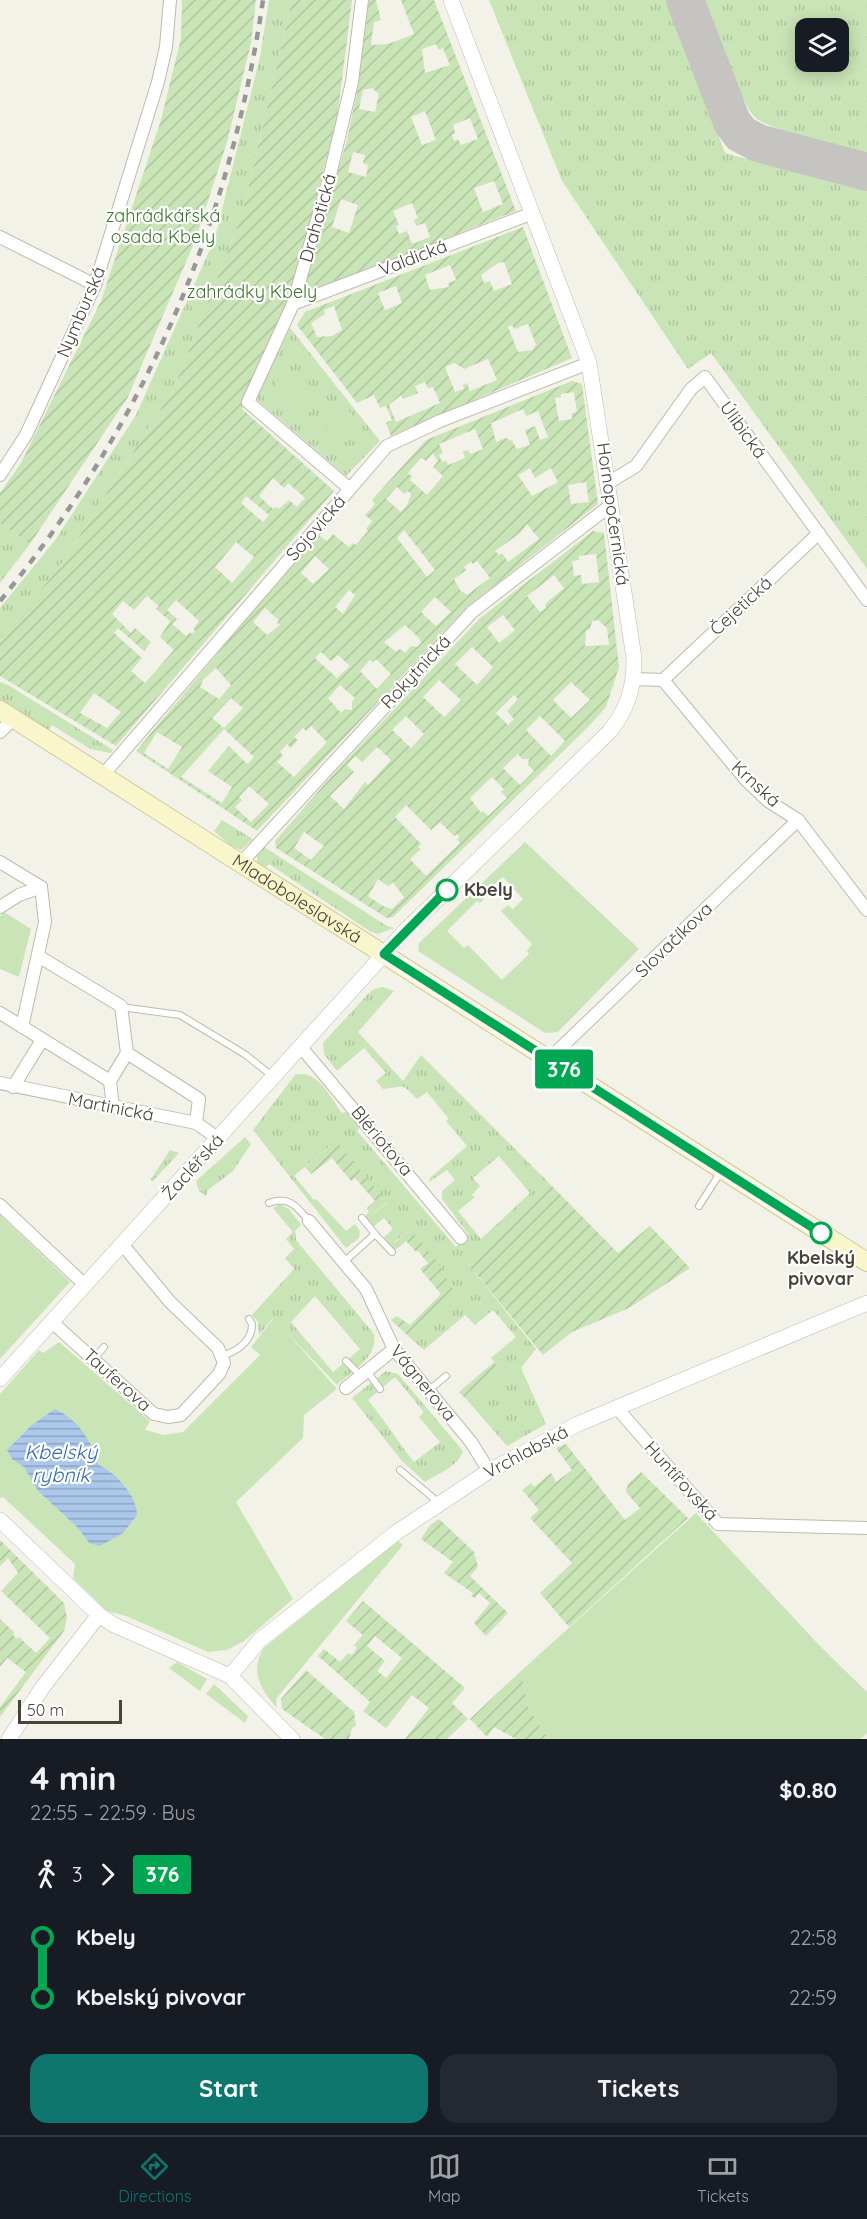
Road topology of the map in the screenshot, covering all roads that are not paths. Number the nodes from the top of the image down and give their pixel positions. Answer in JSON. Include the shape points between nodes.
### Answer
{"nodes":[{"id":1,"x":170,"y":0,"type":"edge"},
{"id":2,"x":362,"y":0,"type":"edge"},
{"id":3,"x":451,"y":0,"type":"edge"},
{"id":4,"x":533,"y":213,"type":"junction"},
{"id":5,"x":0,"y":237,"type":"edge"},
{"id":6,"x":95,"y":285,"type":"junction"},
{"id":7,"x":293,"y":304,"type":"junction"},
{"id":8,"x":589,"y":363,"type":"junction"},
{"id":9,"x":0,"y":475,"type":"edge"},
{"id":10,"x":608,"y":483,"type":"junction"},
{"id":11,"x":350,"y":489,"type":"junction"},
{"id":12,"x":611,"y":505,"type":"junction"},
{"id":13,"x":819,"y":533,"type":"junction"},
{"id":14,"x":867,"y":600,"type":"edge"},
{"id":15,"x":634,"y":679,"type":"junction"},
{"id":16,"x":663,"y":680,"type":"junction"},
{"id":17,"x":7,"y":714,"type":"edge"},
{"id":18,"x":0,"y":732,"type":"edge"},
{"id":19,"x":103,"y":775,"type":"junction"},
{"id":20,"x":798,"y":820,"type":"junction"},
{"id":21,"x":0,"y":862,"type":"edge"},
{"id":22,"x":241,"y":863,"type":"junction"},
{"id":23,"x":41,"y":887,"type":"junction"},
{"id":24,"x":0,"y":907,"type":"edge"},
{"id":25,"x":867,"y":910,"type":"edge"},
{"id":26,"x":384,"y":954,"type":"junction"},
{"id":27,"x":38,"y":956,"type":"junction"},
{"id":28,"x":121,"y":1006,"type":"junction"},
{"id":29,"x":0,"y":1013,"type":"edge"},
{"id":30,"x":22,"y":1027,"type":"junction"},
{"id":31,"x":42,"y":1040,"type":"junction"},
{"id":32,"x":301,"y":1047,"type":"junction"},
{"id":33,"x":127,"y":1053,"type":"junction"},
{"id":34,"x":549,"y":1059,"type":"junction"},
{"id":35,"x":274,"y":1077,"type":"junction"},
{"id":36,"x":110,"y":1081,"type":"junction"},
{"id":37,"x":0,"y":1083,"type":"edge"},
{"id":38,"x":13,"y":1087,"type":"junction"},
{"id":39,"x":113,"y":1108,"type":"junction"},
{"id":40,"x":196,"y":1123,"type":"junction"},
{"id":41,"x":219,"y":1139,"type":"junction"},
{"id":42,"x":722,"y":1170,"type":"junction"},
{"id":43,"x":269,"y":1203,"type":"dead end"},
{"id":44,"x":0,"y":1205,"type":"edge"},
{"id":45,"x":699,"y":1206,"type":"dead end"},
{"id":46,"x":362,"y":1218,"type":"dead end"},
{"id":47,"x":309,"y":1221,"type":"joint"},
{"id":48,"x":375,"y":1234,"type":"junction"},
{"id":49,"x":461,"y":1238,"type":"dead end"},
{"id":50,"x":122,"y":1244,"type":"junction"},
{"id":51,"x":392,"y":1252,"type":"dead end"},
{"id":52,"x":344,"y":1262,"type":"junction"},
{"id":53,"x":867,"y":1262,"type":"edge"},
{"id":54,"x":85,"y":1285,"type":"junction"},
{"id":55,"x":867,"y":1303,"type":"edge"},
{"id":56,"x":249,"y":1319,"type":"dead end"},
{"id":57,"x":52,"y":1322,"type":"junction"},
{"id":58,"x":104,"y":1347,"type":"dead end"},
{"id":59,"x":394,"y":1348,"type":"junction"},
{"id":60,"x":222,"y":1356,"type":"junction"},
{"id":61,"x":94,"y":1360,"type":"junction"},
{"id":62,"x":346,"y":1361,"type":"dead end"},
{"id":63,"x":364,"y":1374,"type":"junction"},
{"id":64,"x":446,"y":1376,"type":"dead end"},
{"id":65,"x":0,"y":1379,"type":"edge"},
{"id":66,"x":346,"y":1388,"type":"dead end"},
{"id":67,"x":380,"y":1389,"type":"dead end"},
{"id":68,"x":429,"y":1390,"type":"junction"},
{"id":69,"x":616,"y":1407,"type":"junction"},
{"id":70,"x":400,"y":1470,"type":"dead end"},
{"id":71,"x":489,"y":1471,"type":"junction"},
{"id":72,"x":439,"y":1503,"type":"junction"},
{"id":73,"x":0,"y":1520,"type":"edge"},
{"id":74,"x":867,"y":1528,"type":"edge"},
{"id":75,"x":99,"y":1615,"type":"junction"},
{"id":76,"x":230,"y":1676,"type":"junction"},
{"id":77,"x":9,"y":1739,"type":"edge"},
{"id":78,"x":292,"y":1739,"type":"edge"}],
"edges":[{"from":1,"to":6,"type":"street","name":"Nymburská","via":[[158,82]]},
{"from":2,"to":7,"type":"street","name":"Drahotická","via":[[348,102]]},
{"from":3,"to":4,"type":"street","name":"Hornopočernická"},
{"from":4,"to":7,"type":"street","name":"Valdická"},
{"from":4,"to":8,"type":"street","name":"Hornopočernická"},
{"from":5,"to":6,"type":"street"},
{"from":6,"to":9,"type":"street","name":"Nymburská","via":[[26,435]]},
{"from":7,"to":11,"type":"street","name":"Drahotická","via":[[248,402]]},
{"from":8,"to":10,"type":"street","name":"Hornopočernická"},
{"from":8,"to":11,"type":"street","name":"Sojovická","via":[[387,446]]},
{"from":10,"to":12,"type":"street","name":"Hornopočernická"},
{"from":10,"to":13,"type":"street","name":"Úlibická","via":[[641,461],[691,389],[705,377]]},
{"from":11,"to":19,"type":"street","name":"Sojovická"},
{"from":12,"to":15,"type":"street","name":"Hornopočernická"},
{"from":12,"to":22,"type":"street","name":"Rokytnická","via":[[472,612]]},
{"from":13,"to":14,"type":"street","name":"Úlibická"},
{"from":13,"to":16,"type":"street","name":"Čejetická"},
{"from":15,"to":16,"type":"street"},
{"from":15,"to":26,"type":"street","name":"Hornopočernická","via":[[624,711],[609,732]]},
{"from":16,"to":20,"type":"street","name":"Krnská","via":[[746,780],[768,801]]},
{"from":17,"to":18,"type":"street"},
{"from":17,"to":19,"type":"main road","name":"Mladoboleslavská"},
{"from":19,"to":22,"type":"main road","name":"Mladoboleslavská"},
{"from":20,"to":25,"type":"street","name":"Krnská"},
{"from":20,"to":34,"type":"street","name":"Slovačíkova"},
{"from":21,"to":23,"type":"street"},
{"from":22,"to":26,"type":"main road","name":"Mladoboleslavská"},
{"from":23,"to":24,"type":"street"},
{"from":23,"to":27,"type":"street","via":[[45,922]]},
{"from":26,"to":32,"type":"street","name":"Žacléřská"},
{"from":26,"to":34,"type":"main road","name":"Mladoboleslavská"},
{"from":27,"to":28,"type":"street"},
{"from":27,"to":30,"type":"street"},
{"from":28,"to":33,"type":"street"},
{"from":28,"to":35,"type":"lane","via":[[180,1015]]},
{"from":29,"to":30,"type":"street"},
{"from":30,"to":31,"type":"street"},
{"from":31,"to":36,"type":"street"},
{"from":31,"to":38,"type":"street"},
{"from":32,"to":35,"type":"street","name":"Žacléřská"},
{"from":32,"to":49,"type":"street","name":"Blériotova"},
{"from":33,"to":36,"type":"street"},
{"from":33,"to":40,"type":"street","via":[[199,1099]]},
{"from":34,"to":42,"type":"main road","name":"Mladoboleslavská"},
{"from":35,"to":41,"type":"street","name":"Žacléřská"},
{"from":36,"to":39,"type":"street"},
{"from":37,"to":38,"type":"street","name":"Martinická"},
{"from":38,"to":39,"type":"street","name":"Martinická"},
{"from":39,"to":40,"type":"street","name":"Martinická"},
{"from":40,"to":41,"type":"street","name":"Martinická"},
{"from":41,"to":50,"type":"street","name":"Žacléřská"},
{"from":42,"to":45,"type":"lane"},
{"from":42,"to":53,"type":"main road","name":"Mladoboleslavská"},
{"from":43,"to":47,"type":"lane","via":[[288,1200]]},
{"from":44,"to":54,"type":"street"},
{"from":46,"to":48,"type":"lane"},
{"from":47,"to":52,"type":"street","name":"Vágnerova"},
{"from":48,"to":51,"type":"lane"},
{"from":48,"to":52,"type":"lane"},
{"from":50,"to":54,"type":"street","name":"Žacléřská"},
{"from":50,"to":60,"type":"street"},
{"from":52,"to":59,"type":"street","name":"Vágnerova","via":[[366,1289]]},
{"from":54,"to":57,"type":"street","name":"Žacléřská"},
{"from":55,"to":69,"type":"street","name":"Vrchlabská"},
{"from":56,"to":60,"type":"lane","via":[[249,1338],[235,1352]]},
{"from":57,"to":61,"type":"street","name":"Tauferova"},
{"from":57,"to":65,"type":"street","name":"Žacléřská"},
{"from":58,"to":61,"type":"lane"},
{"from":59,"to":63,"type":"street"},
{"from":59,"to":68,"type":"street","name":"Vágnerova"},
{"from":60,"to":61,"type":"street","name":"Tauferova","via":[[224,1363],[219,1374],[181,1415],[168,1417],[154,1414]]},
{"from":62,"to":63,"type":"lane"},
{"from":63,"to":66,"type":"street"},
{"from":63,"to":67,"type":"lane"},
{"from":64,"to":68,"type":"lane"},
{"from":68,"to":71,"type":"street","name":"Vágnerova"},
{"from":69,"to":71,"type":"street","name":"Vrchlabská"},
{"from":69,"to":74,"type":"street","name":"Huntířovská","via":[[717,1524]]},
{"from":70,"to":72,"type":"lane"},
{"from":71,"to":72,"type":"street","name":"Vrchlabská"},
{"from":72,"to":76,"type":"street","name":"Vrchlabská","via":[[260,1640]]},
{"from":73,"to":75,"type":"street"},
{"from":75,"to":76,"type":"street"},
{"from":75,"to":77,"type":"street","via":[[42,1688]]},
{"from":76,"to":78,"type":"street"}]}
